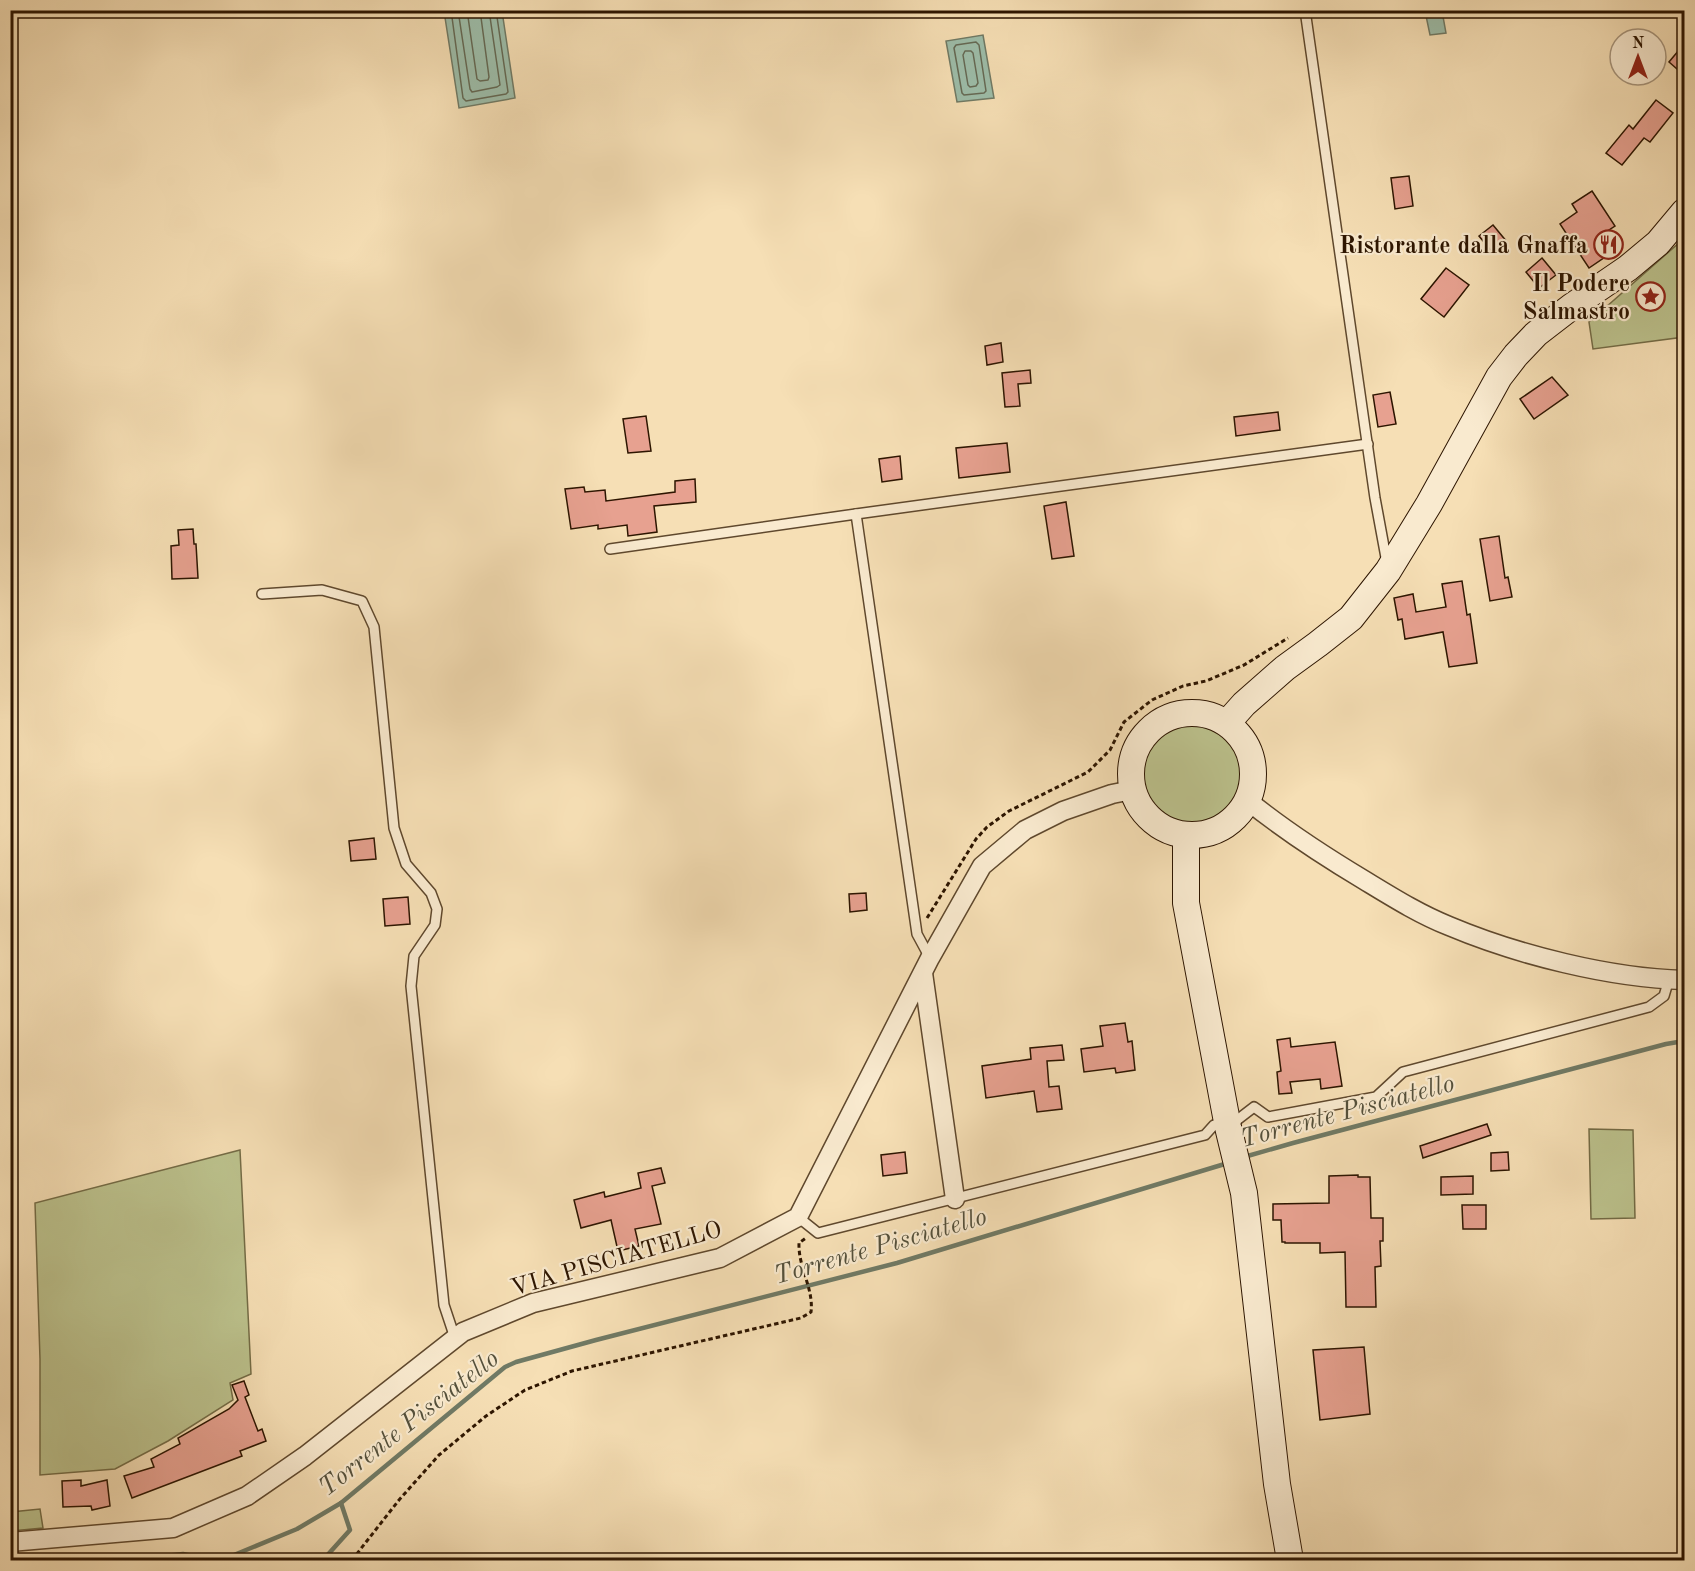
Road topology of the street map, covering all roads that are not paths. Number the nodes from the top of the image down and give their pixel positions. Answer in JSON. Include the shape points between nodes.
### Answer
{"nodes":[{"id":1,"x":1305,"y":10,"type":"edge"},
{"id":2,"x":1684,"y":212,"type":"edge"},
{"id":3,"x":1368,"y":444,"type":"junction"},
{"id":4,"x":856,"y":514,"type":"junction"},
{"id":5,"x":610,"y":549,"type":"dead end"},
{"id":6,"x":1388,"y":571,"type":"junction"},
{"id":7,"x":262,"y":594,"type":"dead end"},
{"id":8,"x":1227,"y":723,"type":"junction"},
{"id":9,"x":1132,"y":790,"type":"junction"},
{"id":10,"x":1247,"y":800,"type":"junction"},
{"id":11,"x":1186,"y":835,"type":"junction"},
{"id":12,"x":925,"y":958,"type":"junction"},
{"id":13,"x":1677,"y":979,"type":"edge"},
{"id":14,"x":1229,"y":1133,"type":"junction"},
{"id":15,"x":955,"y":1199,"type":"junction"},
{"id":16,"x":798,"y":1217,"type":"junction"},
{"id":17,"x":455,"y":1338,"type":"junction"},
{"id":18,"x":10,"y":1542,"type":"edge"},
{"id":19,"x":1290,"y":1560,"type":"edge"}],
"edges":[{"from":1,"to":3,"type":"lane"},
{"from":2,"to":6,"type":"street","via":[[1658,243],[1545,327],[1516,355],[1499,376]]},
{"from":3,"to":4,"type":"lane"},
{"from":3,"to":6,"type":"lane"},
{"from":4,"to":5,"type":"lane"},
{"from":4,"to":12,"type":"lane","via":[[916,923]]},
{"from":6,"to":8,"type":"street","via":[[1351,618],[1285,668]]},
{"from":7,"to":17,"type":"lane","via":[[322,590],[362,601],[374,627],[394,828],[406,864],[431,893],[437,909],[435,925],[414,957],[411,986],[444,1305]]},
{"from":8,"to":9,"type":"street","via":[[1191,712],[1156,724],[1134,753],[1130,771]]},
{"from":8,"to":10,"type":"street","via":[[1244,743],[1253,767]]},
{"from":9,"to":11,"type":"street","via":[[1142,810],[1158,825]]},
{"from":9,"to":12,"type":"street","via":[[1063,811],[1025,830],[982,866]]},
{"from":10,"to":11,"type":"street","via":[[1237,816],[1222,827],[1205,834]]},
{"from":10,"to":13,"type":"street","via":[[1324,856],[1449,927],[1588,968]]},
{"from":11,"to":14,"type":"street","via":[[1186,903]]},
{"from":12,"to":15,"type":"street"},
{"from":12,"to":16,"type":"street"},
{"from":13,"to":14,"type":"lane","via":[[1649,1007],[1403,1072],[1376,1097],[1268,1118],[1254,1107]]},
{"from":14,"to":15,"type":"lane","via":[[1214,1125],[1205,1135]]},
{"from":14,"to":19,"type":"street","via":[[1244,1193],[1277,1484]]},
{"from":15,"to":16,"type":"lane","via":[[818,1233]]},
{"from":16,"to":17,"type":"street","name":"VIA PISCIATELLO","via":[[720,1258],[533,1303]]},
{"from":17,"to":18,"type":"street","name":"VIA PISCIATELLO","via":[[248,1496],[173,1528]]}]}
